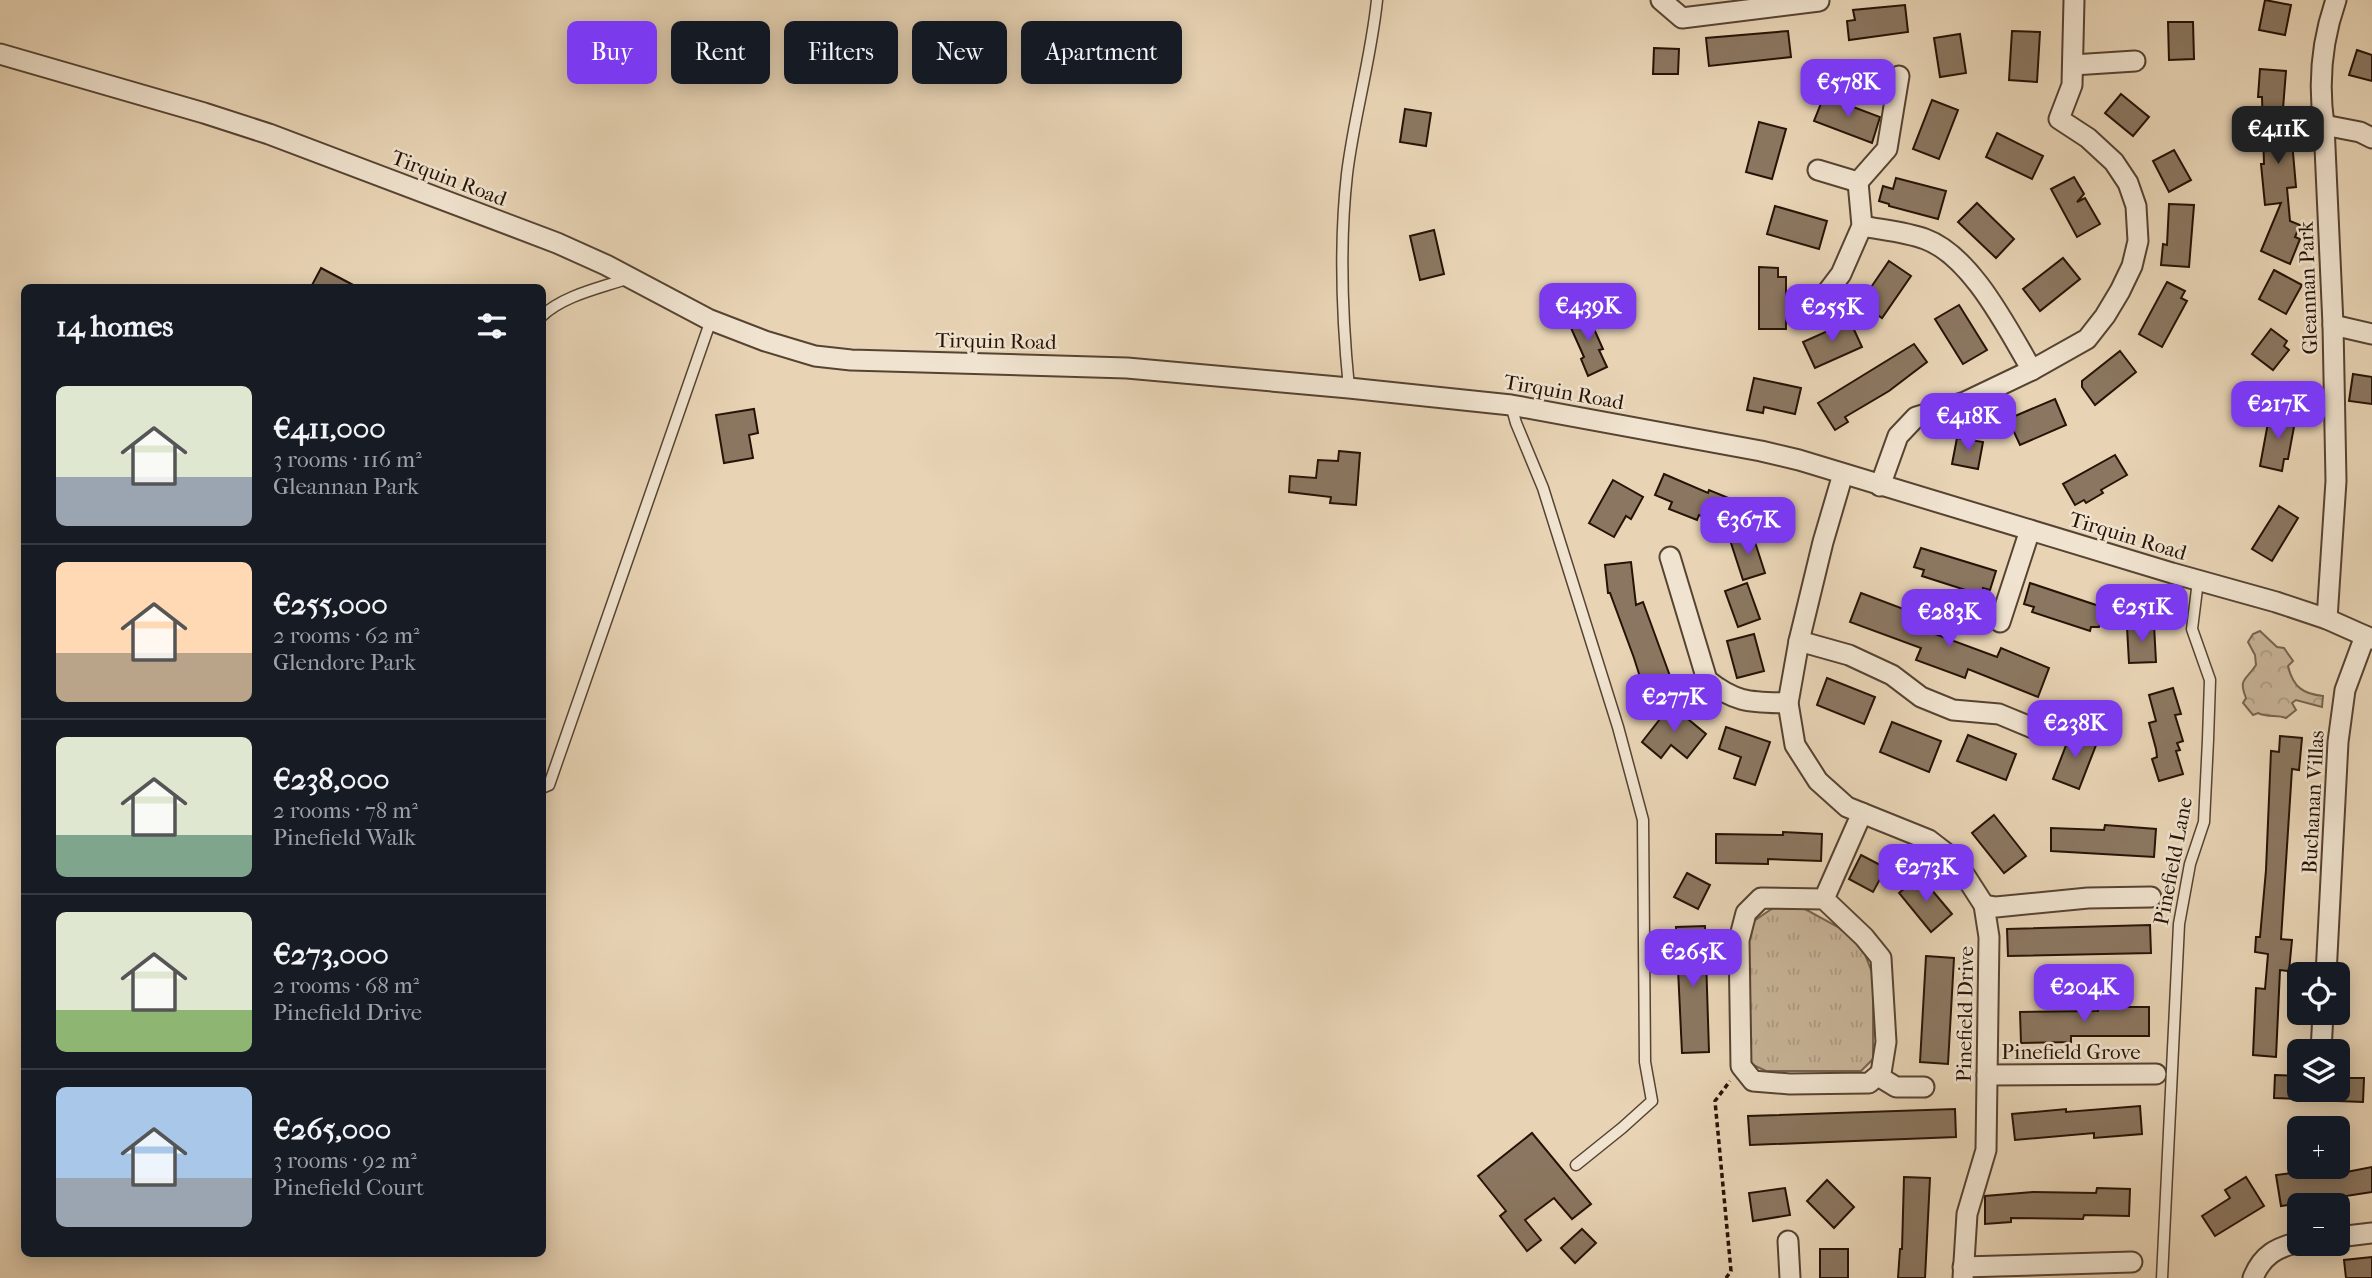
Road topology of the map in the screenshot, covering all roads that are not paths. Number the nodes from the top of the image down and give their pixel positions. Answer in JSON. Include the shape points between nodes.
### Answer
{"nodes":[{"id":1,"x":1377,"y":0,"type":"edge"},
{"id":2,"x":1661,"y":0,"type":"edge"},
{"id":3,"x":2074,"y":0,"type":"edge"},
{"id":4,"x":2336,"y":0,"type":"edge"},
{"id":5,"x":1819,"y":1,"type":"edge"},
{"id":6,"x":0,"y":54,"type":"edge"},
{"id":7,"x":2135,"y":61,"type":"dead end"},
{"id":8,"x":2073,"y":65,"type":"junction"},
{"id":9,"x":1899,"y":76,"type":"dead end"},
{"id":10,"x":2324,"y":125,"type":"junction"},
{"id":11,"x":2372,"y":138,"type":"edge"},
{"id":12,"x":1818,"y":170,"type":"dead end"},
{"id":13,"x":1858,"y":182,"type":"junction"},
{"id":14,"x":1862,"y":226,"type":"junction"},
{"id":15,"x":629,"y":278,"type":"junction"},
{"id":16,"x":1819,"y":303,"type":"dead end"},
{"id":17,"x":546,"y":312,"type":"edge"},
{"id":18,"x":711,"y":320,"type":"junction"},
{"id":19,"x":2333,"y":325,"type":"junction"},
{"id":20,"x":2372,"y":334,"type":"edge"},
{"id":21,"x":2032,"y":370,"type":"junction"},
{"id":22,"x":1349,"y":388,"type":"junction"},
{"id":23,"x":1511,"y":404,"type":"junction"},
{"id":24,"x":1843,"y":474,"type":"junction"},
{"id":25,"x":1880,"y":486,"type":"junction"},
{"id":26,"x":2030,"y":530,"type":"junction"},
{"id":27,"x":1670,"y":557,"type":"dead end"},
{"id":28,"x":2198,"y":581,"type":"junction"},
{"id":29,"x":2327,"y":619,"type":"junction"},
{"id":30,"x":2000,"y":622,"type":"dead end"},
{"id":31,"x":2368,"y":638,"type":"edge"},
{"id":32,"x":1799,"y":641,"type":"junction"},
{"id":33,"x":1788,"y":703,"type":"junction"},
{"id":34,"x":2040,"y":730,"type":"dead end"},
{"id":35,"x":546,"y":786,"type":"edge"},
{"id":36,"x":1862,"y":813,"type":"junction"},
{"id":37,"x":2151,"y":897,"type":"dead end"},
{"id":38,"x":1824,"y":899,"type":"junction"},
{"id":39,"x":1984,"y":905,"type":"junction"},
{"id":40,"x":2327,"y":962,"type":"edge"},
{"id":41,"x":1987,"y":1074,"type":"junction"},
{"id":42,"x":2156,"y":1074,"type":"dead end"},
{"id":43,"x":1878,"y":1076,"type":"junction"},
{"id":44,"x":1924,"y":1087,"type":"dead end"},
{"id":45,"x":1576,"y":1165,"type":"dead end"},
{"id":46,"x":2372,"y":1233,"type":"edge"},
{"id":47,"x":2350,"y":1236,"type":"edge"},
{"id":48,"x":1788,"y":1241,"type":"dead end"},
{"id":49,"x":2287,"y":1245,"type":"edge"},
{"id":50,"x":2132,"y":1262,"type":"dead end"},
{"id":51,"x":1963,"y":1272,"type":"edge"},
{"id":52,"x":1790,"y":1278,"type":"edge"},
{"id":53,"x":2162,"y":1278,"type":"edge"},
{"id":54,"x":2253,"y":1278,"type":"edge"}],
"edges":[{"from":1,"to":22,"type":"lane","via":[[1346,185],[1344,337]]},
{"from":2,"to":5,"type":"street","via":[[1682,18]]},
{"from":3,"to":8,"type":"street"},
{"from":4,"to":10,"type":"street","name":"Gleannan Park","via":[[2327,26],[2320,94]]},
{"from":6,"to":15,"type":"street","name":"Tirquin Road","via":[[269,134],[557,243]]},
{"from":7,"to":8,"type":"street"},
{"from":8,"to":21,"type":"street","via":[[2072,85],[2059,119],[2114,162],[2128,183],[2136,206],[2138,241],[2120,291],[2087,339]]},
{"from":9,"to":13,"type":"street","via":[[1886,149]]},
{"from":10,"to":11,"type":"street"},
{"from":10,"to":19,"type":"street","name":"Gleannan Park"},
{"from":12,"to":13,"type":"street"},
{"from":13,"to":14,"type":"street"},
{"from":14,"to":16,"type":"street","via":[[1842,274]]},
{"from":14,"to":21,"type":"street","via":[[1927,240],[1958,260],[1982,288]]},
{"from":15,"to":17,"type":"lane"},
{"from":15,"to":18,"type":"street","name":"Tirquin Road"},
{"from":18,"to":22,"type":"street","name":"Tirquin Road","via":[[790,349],[851,360],[1127,368]]},
{"from":18,"to":35,"type":"lane"},
{"from":19,"to":20,"type":"street"},
{"from":19,"to":29,"type":"street","name":"Gleannan Park","via":[[2336,481]]},
{"from":21,"to":25,"type":"street","via":[[1965,401],[1916,417],[1898,436]]},
{"from":22,"to":23,"type":"street","name":"Tirquin Road"},
{"from":23,"to":24,"type":"street","name":"Tirquin Road","via":[[1761,451]]},
{"from":23,"to":45,"type":"lane","via":[[1543,488],[1643,820],[1645,1062],[1652,1101]]},
{"from":24,"to":25,"type":"street","name":"Tirquin Road"},
{"from":24,"to":32,"type":"street","name":"Pinefield Drive"},
{"from":25,"to":26,"type":"street","name":"Tirquin Road"},
{"from":26,"to":28,"type":"street","name":"Tirquin Road"},
{"from":26,"to":30,"type":"street"},
{"from":27,"to":33,"type":"street","via":[[1707,680],[1747,702]]},
{"from":28,"to":29,"type":"street","name":"Tirquin Road"},
{"from":28,"to":53,"type":"lane","name":"Pinefield Lane","via":[[2192,629],[2210,680],[2204,822],[2190,864],[2179,924]]},
{"from":29,"to":31,"type":"street","name":"Tirquin Road"},
{"from":31,"to":40,"type":"street","name":"Buchanan Villas","via":[[2346,690],[2338,742]]},
{"from":32,"to":33,"type":"street","name":"Pinefield Drive"},
{"from":32,"to":34,"type":"street","via":[[1849,655],[1953,710],[1999,714]]},
{"from":33,"to":36,"type":"street","name":"Pinefield Drive","via":[[1796,745],[1818,781],[1847,807]]},
{"from":36,"to":38,"type":"street"},
{"from":36,"to":39,"type":"street","name":"Pinefield Drive","via":[[1929,840],[1955,860]]},
{"from":37,"to":39,"type":"street"},
{"from":38,"to":43,"type":"street","via":[[1881,958],[1886,1042]]},
{"from":38,"to":43,"type":"street","via":[[1761,898],[1746,913],[1739,940],[1741,1066],[1753,1081],[1790,1084],[1869,1083]]},
{"from":39,"to":41,"type":"street","name":"Pinefield Drive","via":[[1989,937]]},
{"from":41,"to":42,"type":"street","name":"Pinefield Grove"},
{"from":41,"to":51,"type":"street","name":"Pinefield Drive","via":[[1986,1150],[1967,1214]]},
{"from":43,"to":44,"type":"street","via":[[1896,1087]]},
{"from":46,"to":47,"type":"street"},
{"from":48,"to":52,"type":"street"},
{"from":49,"to":54,"type":"street","via":[[2262,1260]]},
{"from":50,"to":51,"type":"street"}]}
